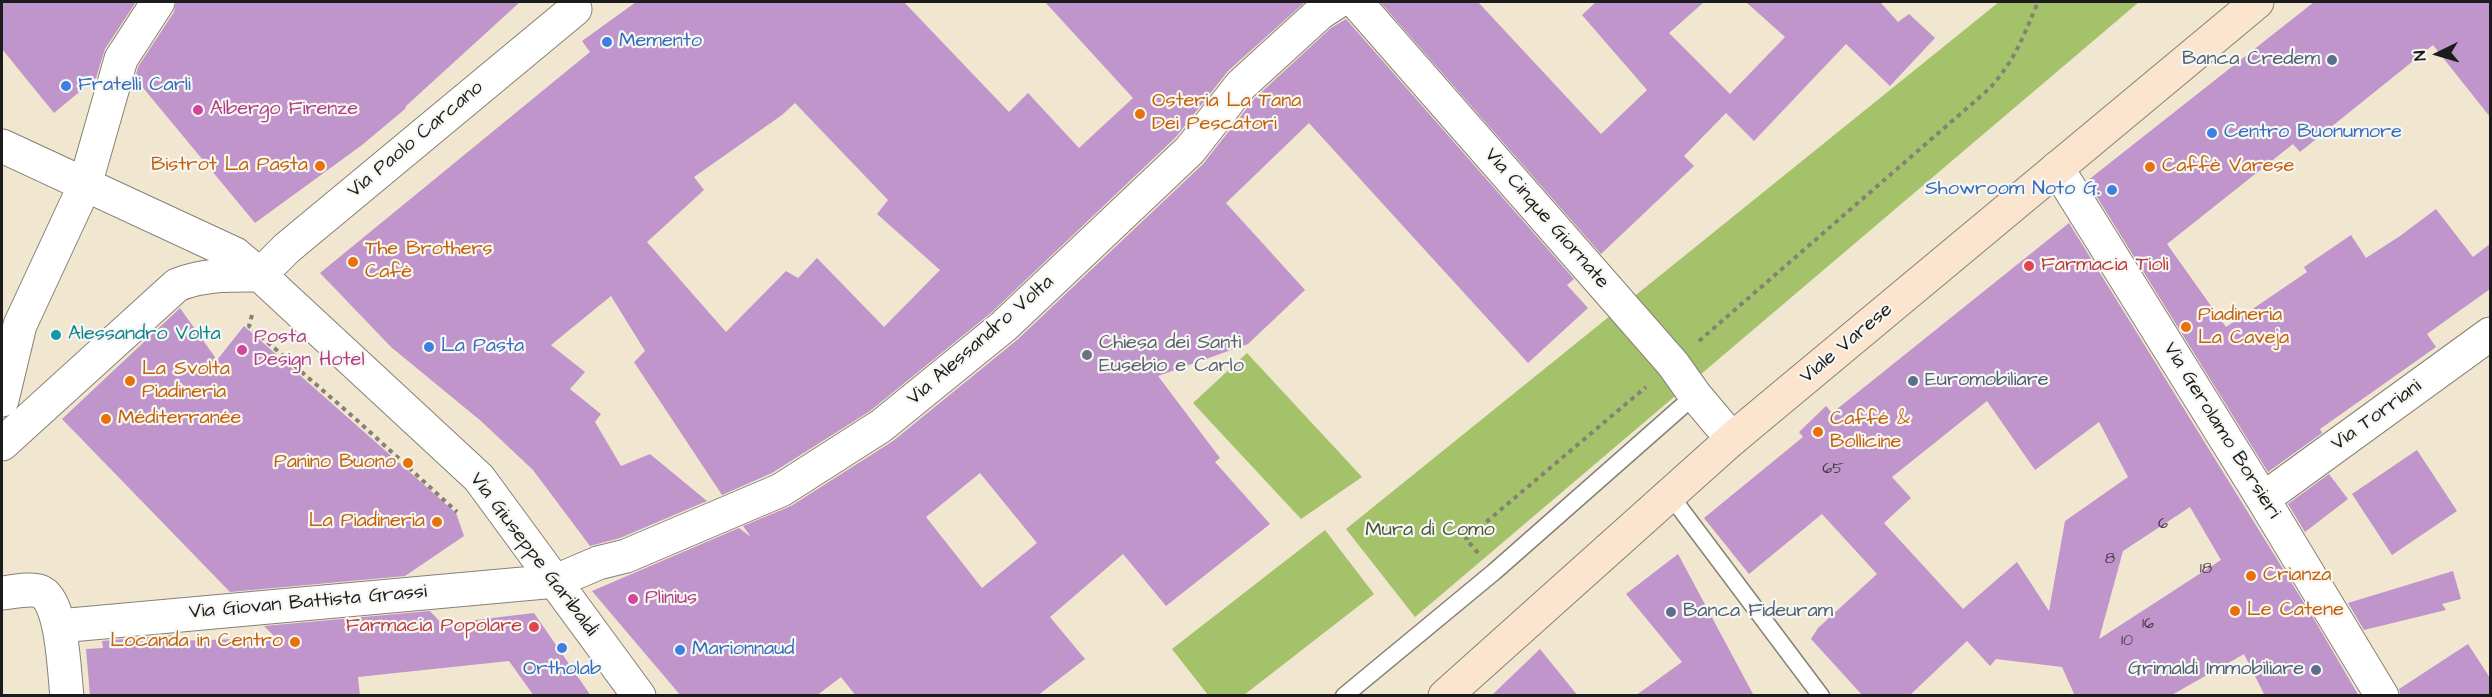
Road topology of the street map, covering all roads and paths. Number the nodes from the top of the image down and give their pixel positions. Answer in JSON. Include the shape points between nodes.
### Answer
{"nodes":[{"id":1,"x":158,"y":2,"type":"edge"},
{"id":2,"x":1337,"y":2,"type":"edge"},
{"id":3,"x":1356,"y":2,"type":"edge"},
{"id":4,"x":2038,"y":2,"type":"edge"},
{"id":5,"x":2257,"y":2,"type":"edge"},
{"id":6,"x":575,"y":4,"type":"edge"},
{"id":7,"x":2,"y":146,"type":"edge"},
{"id":8,"x":2057,"y":168,"type":"junction"},
{"id":9,"x":85,"y":185,"type":"junction"},
{"id":10,"x":260,"y":275,"type":"junction"},
{"id":11,"x":2490,"y":334,"type":"edge"},
{"id":12,"x":1672,"y":364,"type":"junction"},
{"id":13,"x":1695,"y":395,"type":"junction"},
{"id":14,"x":2,"y":400,"type":"edge"},
{"id":15,"x":1732,"y":440,"type":"junction"},
{"id":16,"x":2,"y":444,"type":"edge"},
{"id":17,"x":1670,"y":495,"type":"junction"},
{"id":18,"x":2263,"y":499,"type":"junction"},
{"id":19,"x":1494,"y":572,"type":"junction"},
{"id":20,"x":556,"y":581,"type":"junction"},
{"id":21,"x":2,"y":589,"type":"edge"},
{"id":22,"x":59,"y":626,"type":"junction"},
{"id":23,"x":67,"y":696,"type":"edge"},
{"id":24,"x":639,"y":696,"type":"edge"},
{"id":25,"x":1344,"y":696,"type":"edge"},
{"id":26,"x":1445,"y":696,"type":"edge"},
{"id":27,"x":1821,"y":696,"type":"edge"},
{"id":28,"x":2382,"y":696,"type":"edge"}],
"edges":[{"from":1,"to":9,"type":"street","via":[[121,59]]},
{"from":2,"to":20,"type":"street","name":"Via Alessandro Volta","via":[[1241,85],[1190,150],[1004,326],[881,426],[781,490],[626,556]]},
{"from":3,"to":12,"type":"street","name":"Via Cinque Giornate"},
{"from":4,"to":12,"type":"path","via":[[2006,70],[1989,89]]},
{"from":5,"to":8,"type":"street","name":"Viale Varese"},
{"from":6,"to":10,"type":"street","name":"Via Paolo Carcano"},
{"from":7,"to":9,"type":"street","name":"Via Giuseppe Garibaldi"},
{"from":8,"to":15,"type":"street","name":"Viale Varese"},
{"from":8,"to":18,"type":"street","name":"Via Gerolamo Borsieri"},
{"from":9,"to":10,"type":"street","name":"Via Giuseppe Garibaldi","via":[[235,254]]},
{"from":9,"to":14,"type":"street","via":[[20,324]]},
{"from":10,"to":16,"type":"street","via":[[210,276],[177,285]]},
{"from":10,"to":20,"type":"street","name":"Via Giuseppe Garibaldi","via":[[479,478]]},
{"from":11,"to":18,"type":"street","name":"Via Torriani"},
{"from":12,"to":13,"type":"street","name":"Via Cinque Giornate"},
{"from":12,"to":19,"type":"path","via":[[1466,539]]},
{"from":13,"to":15,"type":"street","name":"Via Cinque Giornate"},
{"from":13,"to":19,"type":"lane"},
{"from":15,"to":17,"type":"street","name":"Viale Varese"},
{"from":17,"to":26,"type":"street","name":"Viale Varese"},
{"from":17,"to":27,"type":"lane"},
{"from":18,"to":28,"type":"street","name":"Via Gerolamo Borsieri"},
{"from":19,"to":25,"type":"lane"},
{"from":20,"to":22,"type":"street","name":"Via Giovan Battista Grassi"},
{"from":20,"to":24,"type":"street","name":"Via Giuseppe Garibaldi"},
{"from":21,"to":22,"type":"street","via":[[39,591],[50,598]]},
{"from":22,"to":23,"type":"street"}]}
